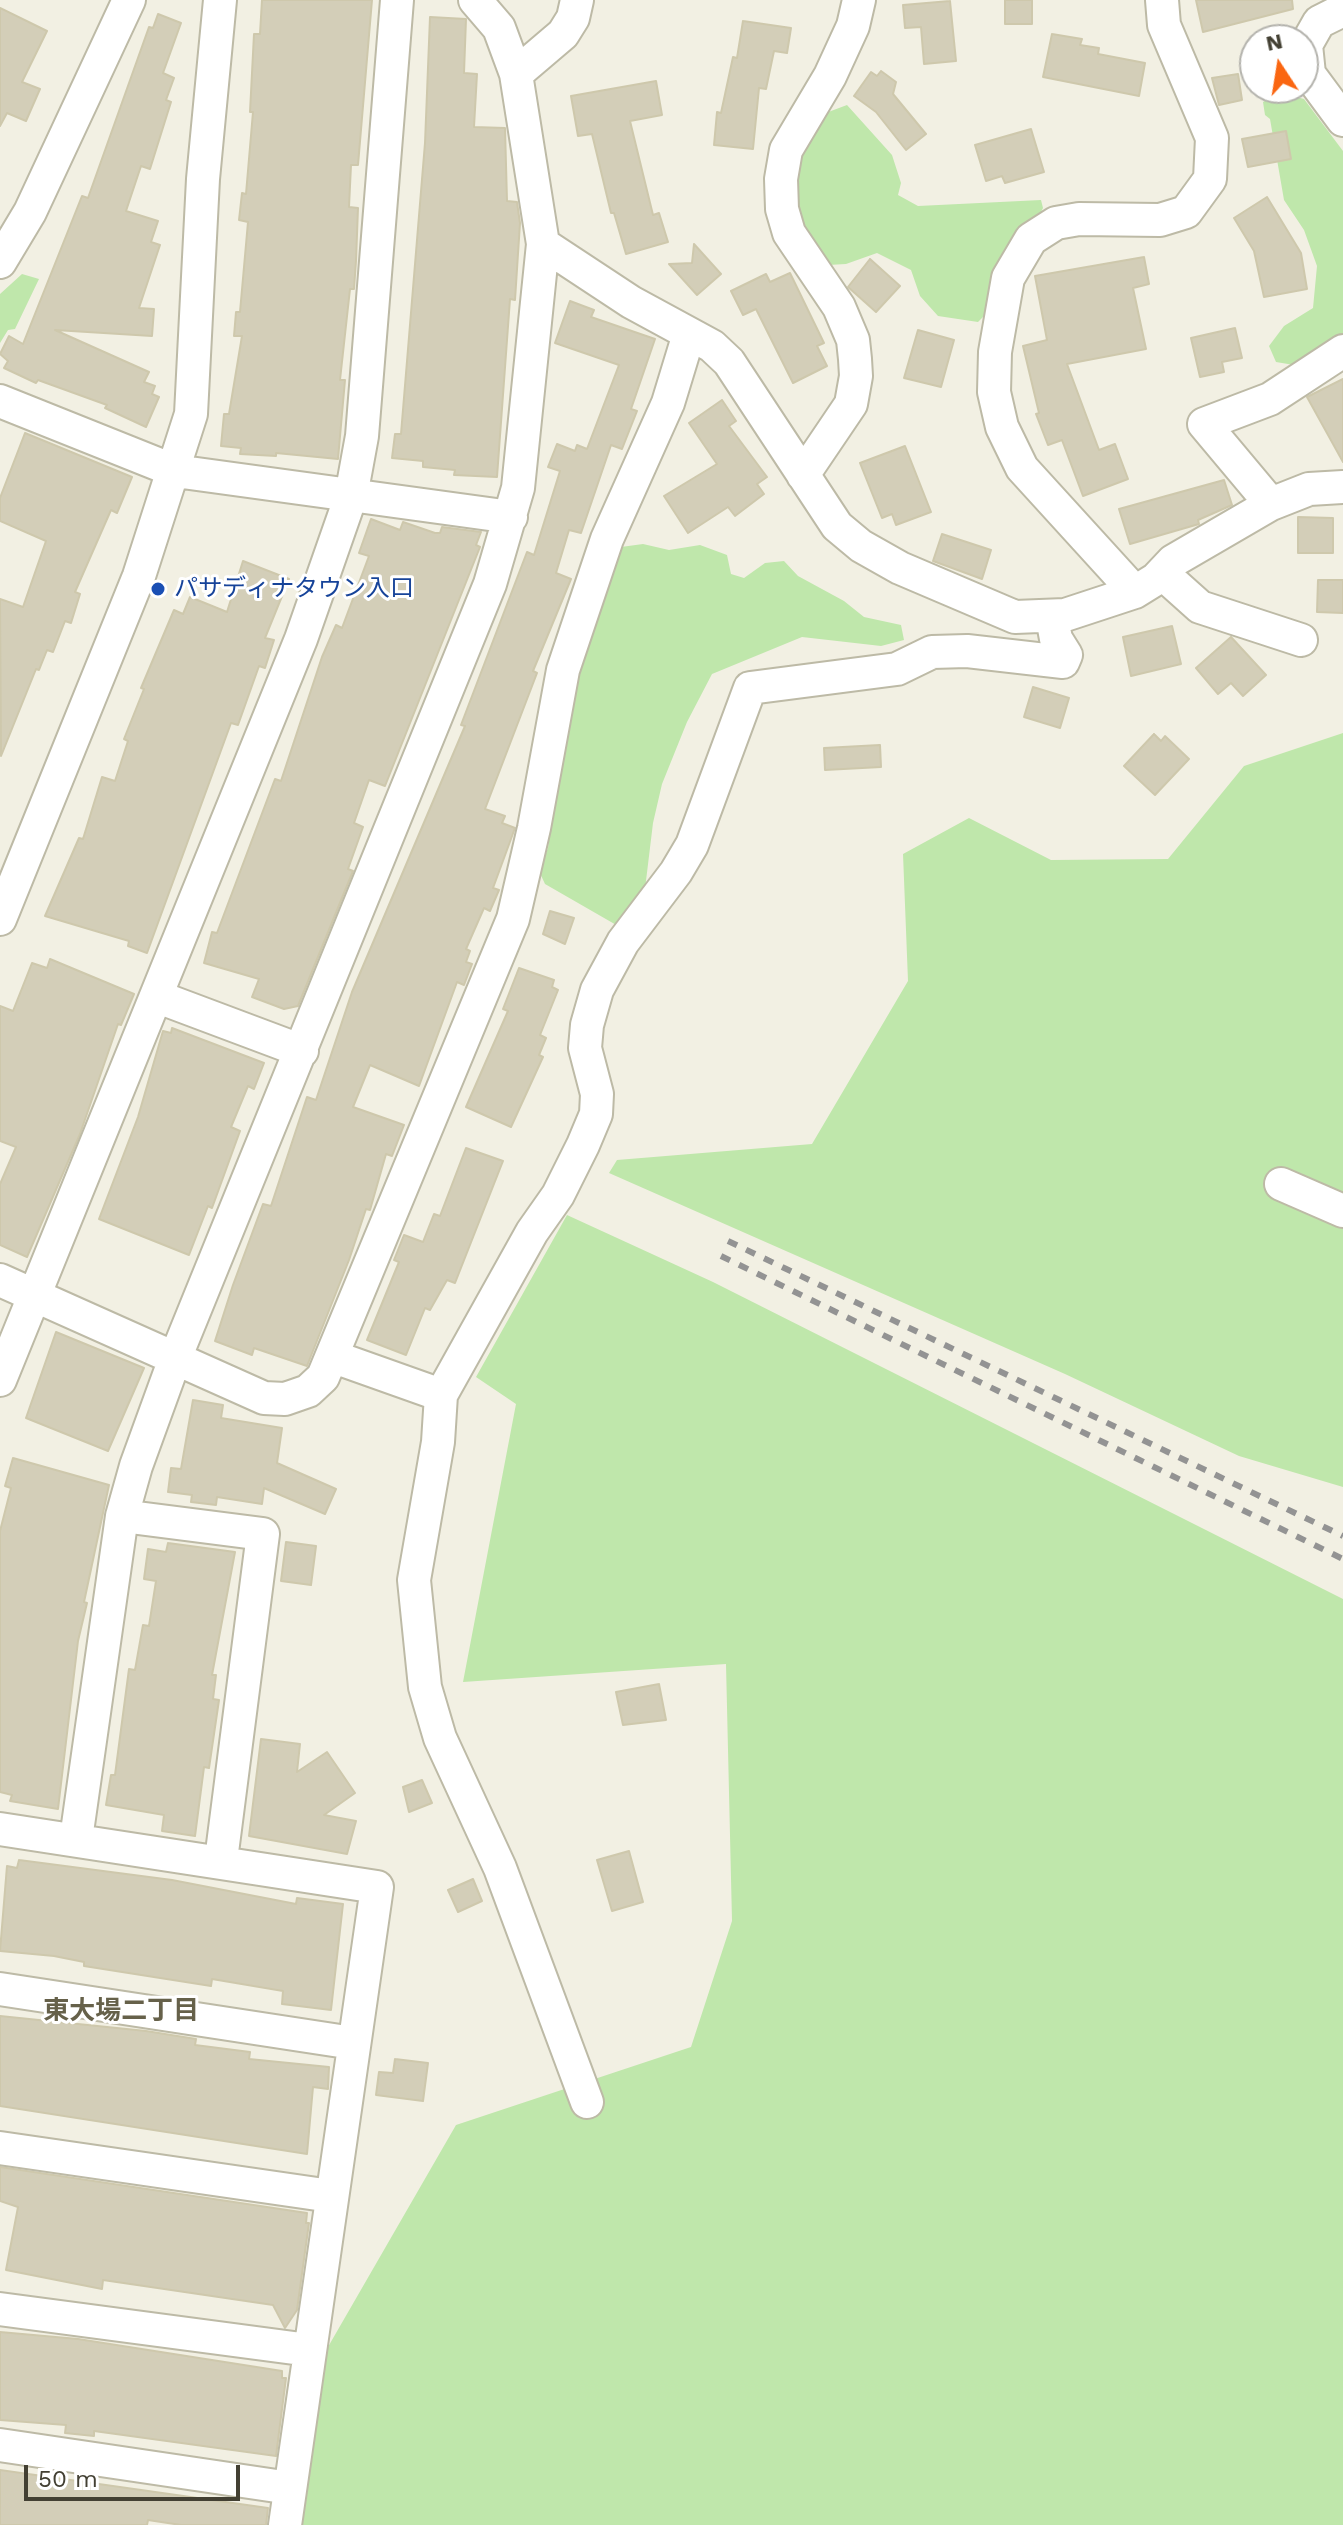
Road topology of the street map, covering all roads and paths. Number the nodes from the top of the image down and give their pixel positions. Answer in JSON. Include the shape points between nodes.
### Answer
{"nodes":[{"id":1,"x":129,"y":0,"type":"edge"},
{"id":2,"x":220,"y":0,"type":"edge"},
{"id":3,"x":397,"y":0,"type":"edge"},
{"id":4,"x":475,"y":0,"type":"edge"},
{"id":5,"x":577,"y":0,"type":"edge"},
{"id":6,"x":859,"y":0,"type":"edge"},
{"id":7,"x":1162,"y":0,"type":"edge"},
{"id":8,"x":1343,"y":10,"type":"edge"},
{"id":9,"x":516,"y":74,"type":"junction"},
{"id":10,"x":1343,"y":120,"type":"edge"},
{"id":11,"x":543,"y":244,"type":"junction"},
{"id":12,"x":0,"y":262,"type":"edge"},
{"id":13,"x":689,"y":334,"type":"junction"},
{"id":14,"x":1343,"y":351,"type":"edge"},
{"id":15,"x":1,"y":405,"type":"edge"},
{"id":16,"x":175,"y":471,"type":"junction"},
{"id":17,"x":803,"y":475,"type":"junction"},
{"id":18,"x":1343,"y":487,"type":"edge"},
{"id":19,"x":351,"y":496,"type":"junction"},
{"id":20,"x":1271,"y":504,"type":"junction"},
{"id":21,"x":511,"y":517,"type":"junction"},
{"id":22,"x":1162,"y":573,"type":"junction"},
{"id":23,"x":1135,"y":592,"type":"junction"},
{"id":24,"x":1052,"y":617,"type":"junction"},
{"id":25,"x":1301,"y":640,"type":"dead end"},
{"id":26,"x":0,"y":919,"type":"edge"},
{"id":27,"x":158,"y":997,"type":"junction"},
{"id":28,"x":302,"y":1051,"type":"junction"},
{"id":29,"x":1281,"y":1184,"type":"dead end"},
{"id":30,"x":1343,"y":1211,"type":"edge"},
{"id":31,"x":0,"y":1280,"type":"edge"},
{"id":32,"x":35,"y":1296,"type":"junction"},
{"id":33,"x":176,"y":1356,"type":"junction"},
{"id":34,"x":334,"y":1357,"type":"junction"},
{"id":35,"x":0,"y":1380,"type":"edge"},
{"id":36,"x":441,"y":1395,"type":"junction"},
{"id":37,"x":122,"y":1516,"type":"junction"},
{"id":38,"x":0,"y":1829,"type":"edge"},
{"id":39,"x":76,"y":1839,"type":"junction"},
{"id":40,"x":221,"y":1860,"type":"junction"},
{"id":41,"x":0,"y":1989,"type":"edge"},
{"id":42,"x":353,"y":2043,"type":"junction"},
{"id":43,"x":587,"y":2102,"type":"dead end"},
{"id":44,"x":0,"y":2148,"type":"edge"},
{"id":45,"x":331,"y":2196,"type":"junction"},
{"id":46,"x":0,"y":2309,"type":"edge"},
{"id":47,"x":309,"y":2350,"type":"junction"},
{"id":48,"x":0,"y":2445,"type":"edge"},
{"id":49,"x":290,"y":2488,"type":"junction"},
{"id":50,"x":285,"y":2525,"type":"edge"}],
"edges":[{"from":1,"to":12,"type":"street","via":[[30,212]]},
{"from":2,"to":16,"type":"street","via":[[203,179],[191,414]]},
{"from":3,"to":19,"type":"street","via":[[362,436]]},
{"from":4,"to":9,"type":"street","via":[[499,28]]},
{"from":5,"to":9,"type":"street","via":[[563,34]]},
{"from":6,"to":17,"type":"street","via":[[830,76],[786,150],[781,179],[789,233],[839,307],[855,359],[851,404]]},
{"from":7,"to":23,"type":"street","via":[[1164,25],[1212,138],[1210,179],[1186,212],[1160,220],[1056,223],[1031,239],[1008,278],[995,352],[994,392],[1002,427],[1022,468]]},
{"from":8,"to":10,"type":"street","via":[[1319,22],[1306,45],[1309,74]]},
{"from":9,"to":11,"type":"street"},
{"from":11,"to":13,"type":"street"},
{"from":11,"to":21,"type":"street"},
{"from":13,"to":17,"type":"street","via":[[729,362]]},
{"from":13,"to":34,"type":"street","via":[[668,403],[607,539],[563,670],[513,919]]},
{"from":14,"to":20,"type":"street","via":[[1270,399],[1204,424]]},
{"from":15,"to":16,"type":"street"},
{"from":16,"to":19,"type":"street"},
{"from":16,"to":26,"type":"street","via":[[139,576]]},
{"from":17,"to":24,"type":"street","via":[[837,526],[861,546],[992,609],[1015,617]]},
{"from":18,"to":20,"type":"street","via":[[1309,489]]},
{"from":19,"to":21,"type":"street"},
{"from":19,"to":27,"type":"street","via":[[301,639]]},
{"from":20,"to":22,"type":"street","via":[[1173,561]]},
{"from":21,"to":28,"type":"street","via":[[490,584]]},
{"from":22,"to":23,"type":"street"},
{"from":22,"to":25,"type":"street","via":[[1200,607]]},
{"from":23,"to":24,"type":"street"},
{"from":24,"to":36,"type":"street","via":[[1066,655],[1063,662],[932,652],[897,669],[750,688],[692,845],[623,942],[597,990],[585,1048],[597,1094],[596,1114],[583,1145]]},
{"from":27,"to":28,"type":"street"},
{"from":27,"to":32,"type":"street"},
{"from":28,"to":33,"type":"street"},
{"from":29,"to":30,"type":"street"},
{"from":31,"to":32,"type":"street"},
{"from":32,"to":33,"type":"street"},
{"from":32,"to":35,"type":"street"},
{"from":33,"to":34,"type":"street","via":[[264,1398],[285,1399],[308,1391]]},
{"from":33,"to":37,"type":"street"},
{"from":34,"to":36,"type":"street"},
{"from":36,"to":43,"type":"street","via":[[414,1580],[425,1687],[440,1738],[500,1868]]},
{"from":37,"to":39,"type":"street"},
{"from":37,"to":40,"type":"street","via":[[263,1534]]},
{"from":38,"to":39,"type":"street"},
{"from":39,"to":40,"type":"street"},
{"from":40,"to":42,"type":"street","via":[[377,1887]]},
{"from":41,"to":42,"type":"street"},
{"from":42,"to":45,"type":"street"},
{"from":44,"to":45,"type":"street"},
{"from":45,"to":47,"type":"street"},
{"from":46,"to":47,"type":"street"},
{"from":47,"to":49,"type":"street"},
{"from":48,"to":49,"type":"street"},
{"from":49,"to":50,"type":"street"}]}
